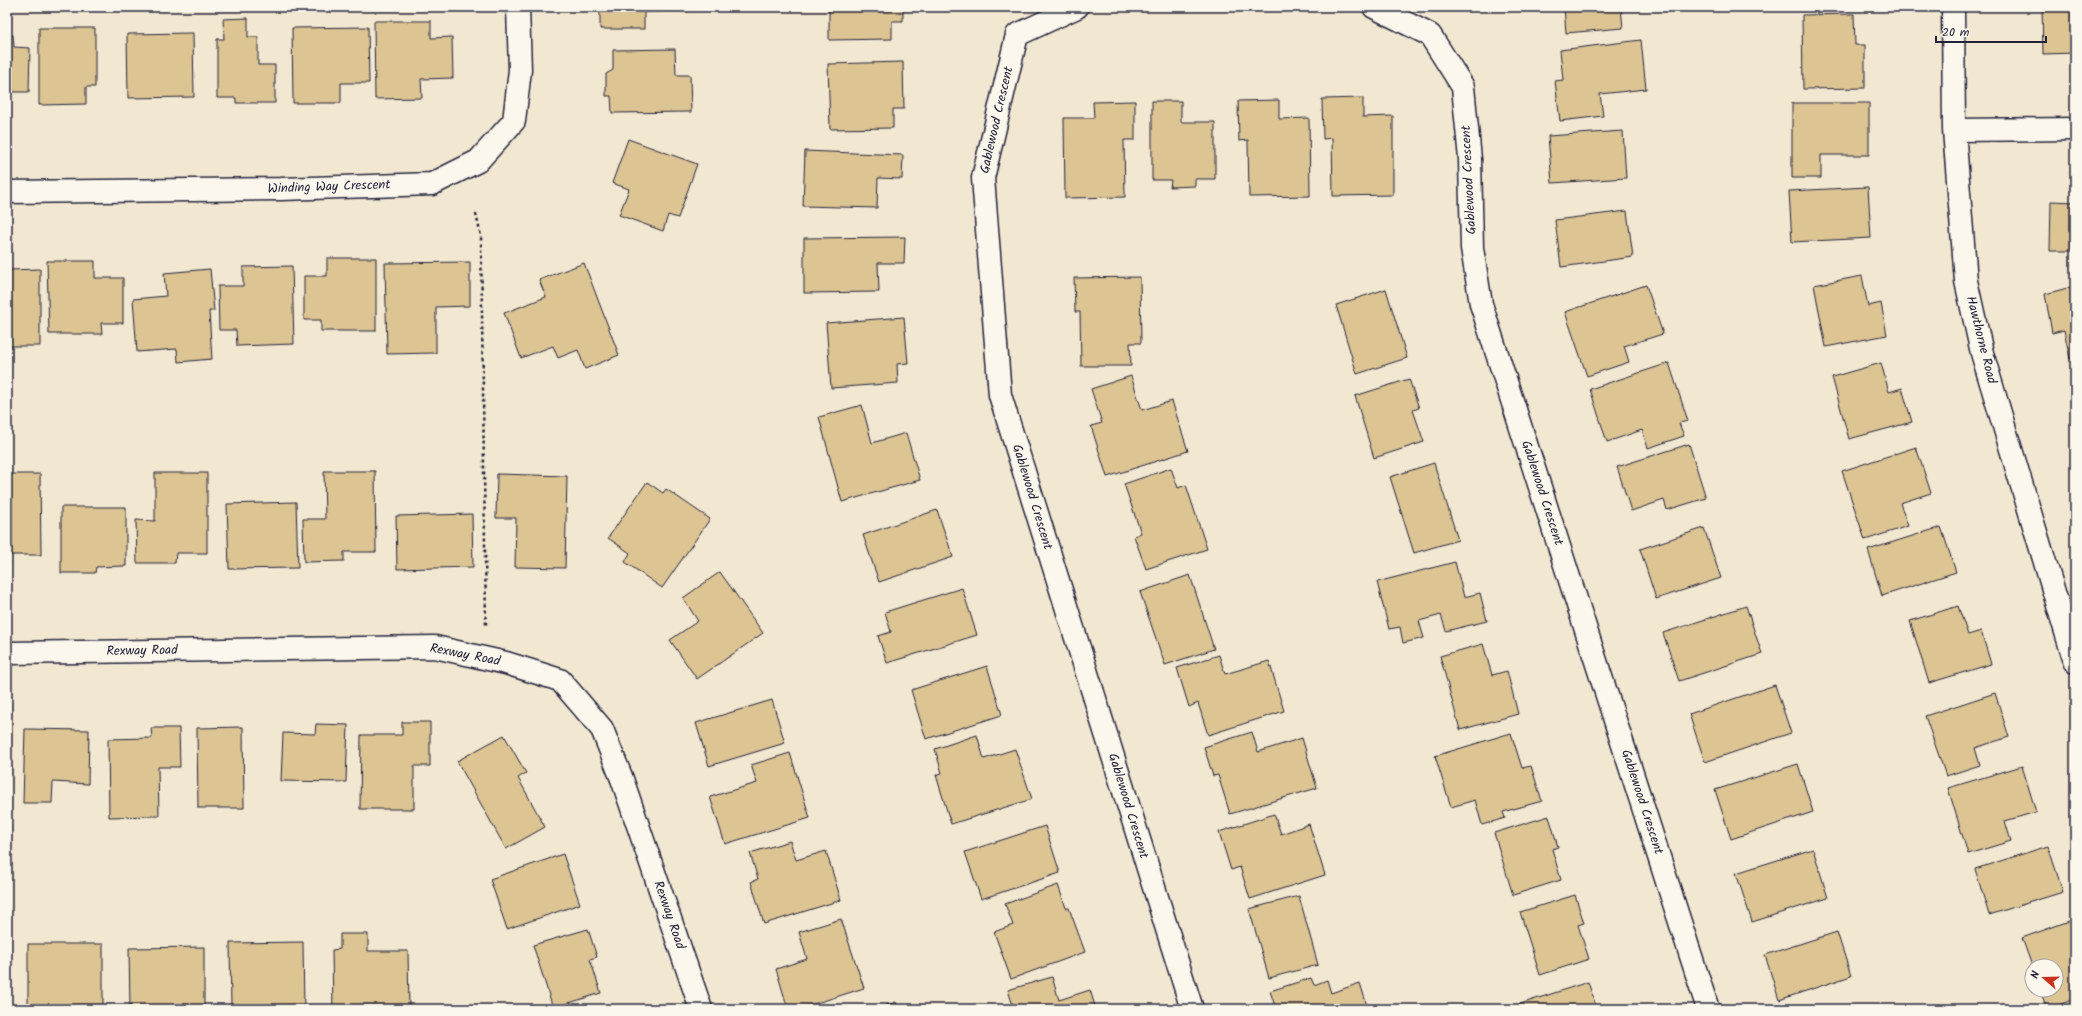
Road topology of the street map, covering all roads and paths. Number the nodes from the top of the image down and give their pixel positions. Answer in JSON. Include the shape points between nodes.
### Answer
{"nodes":[{"id":1,"x":518,"y":7,"type":"edge"},
{"id":2,"x":1077,"y":7,"type":"edge"},
{"id":3,"x":1374,"y":7,"type":"edge"},
{"id":4,"x":1953,"y":7,"type":"edge"},
{"id":5,"x":2075,"y":129,"type":"edge"},
{"id":6,"x":1954,"y":130,"type":"junction"},
{"id":7,"x":7,"y":192,"type":"edge"},
{"id":8,"x":476,"y":214,"type":"dead end"},
{"id":9,"x":486,"y":627,"type":"dead end"},
{"id":10,"x":7,"y":653,"type":"edge"},
{"id":11,"x":2075,"y":662,"type":"edge"},
{"id":12,"x":701,"y":1009,"type":"edge"},
{"id":13,"x":1192,"y":1009,"type":"edge"},
{"id":14,"x":1708,"y":1009,"type":"edge"}],
"edges":[{"from":1,"to":7,"type":"street","name":"Winding Way Crescent","via":[[520,70],[514,121],[478,161],[432,184],[281,189]]},
{"from":2,"to":13,"type":"street","name":"Gablewood Crescent","via":[[1017,35],[983,178],[1000,395]]},
{"from":3,"to":14,"type":"street","name":"Gablewood Crescent","via":[[1430,35],[1463,87],[1470,159],[1472,248],[1481,304]]},
{"from":4,"to":6,"type":"street","name":"Hawthorne Road"},
{"from":5,"to":6,"type":"street"},
{"from":6,"to":11,"type":"street","name":"Hawthorne Road","via":[[1966,281],[1982,353]]},
{"from":8,"to":9,"type":"path","via":[[482,236]]},
{"from":10,"to":12,"type":"street","name":"Rexway Road","via":[[435,647],[506,663],[560,680],[602,729]]}]}
